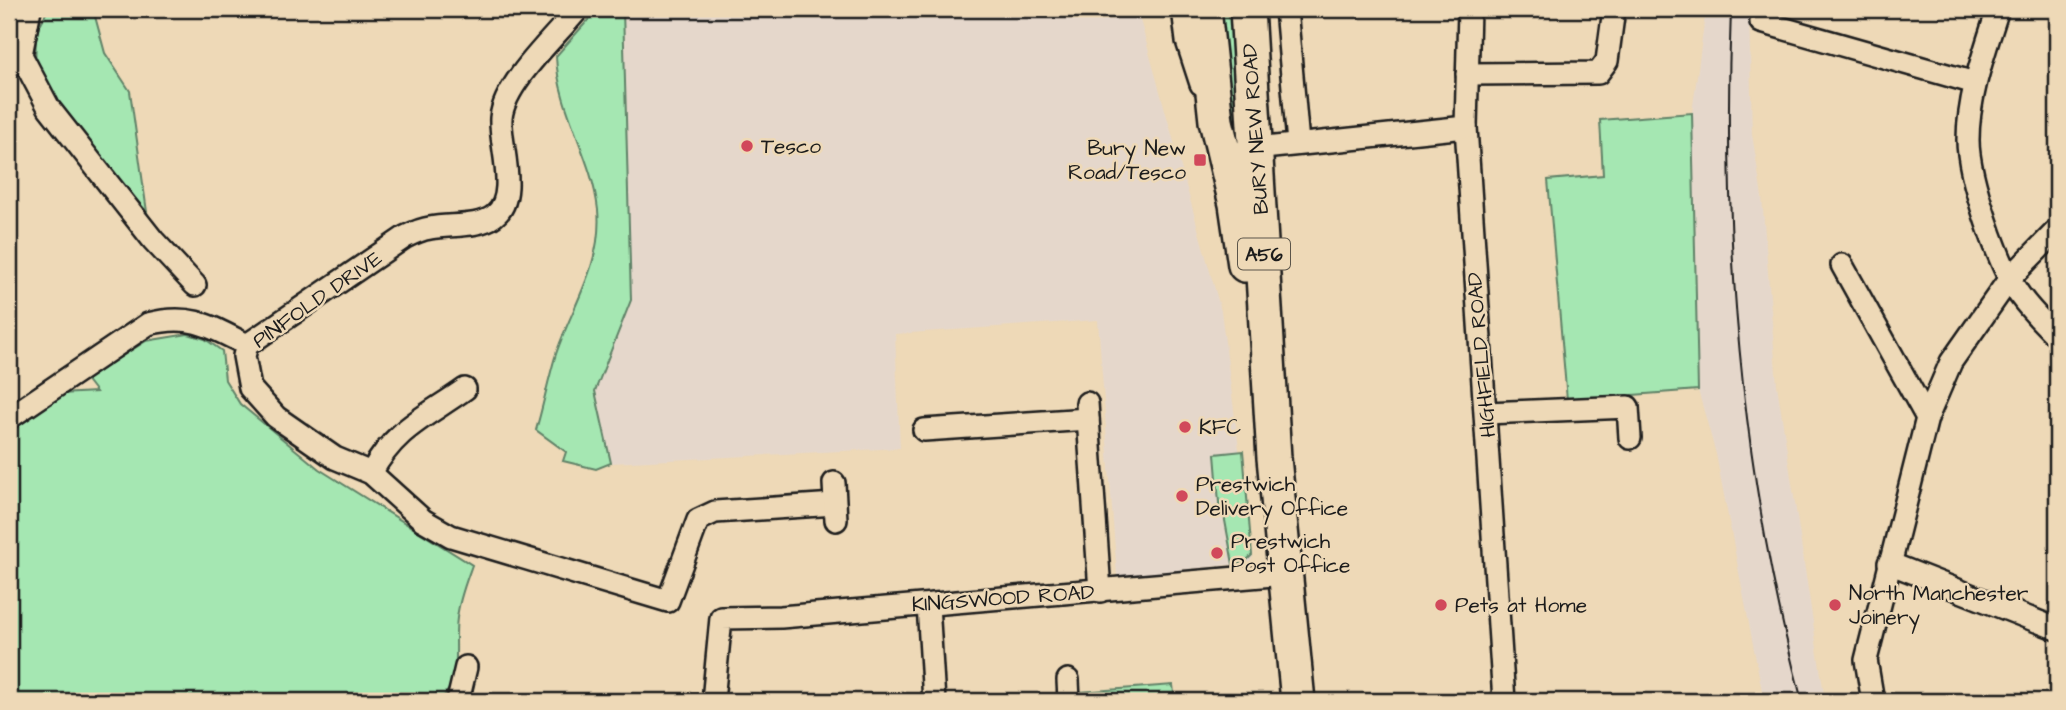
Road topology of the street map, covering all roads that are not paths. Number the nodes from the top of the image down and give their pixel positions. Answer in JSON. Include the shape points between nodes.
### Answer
{"nodes":[{"id":1,"x":30,"y":9,"type":"edge"},
{"id":2,"x":578,"y":9,"type":"edge"},
{"id":3,"x":1183,"y":9,"type":"edge"},
{"id":4,"x":1204,"y":9,"type":"edge"},
{"id":5,"x":1247,"y":9,"type":"edge"},
{"id":6,"x":1286,"y":9,"type":"edge"},
{"id":7,"x":1469,"y":9,"type":"edge"},
{"id":8,"x":1614,"y":9,"type":"edge"},
{"id":9,"x":1998,"y":9,"type":"edge"},
{"id":10,"x":1761,"y":22,"type":"dead end"},
{"id":11,"x":15,"y":60,"type":"edge"},
{"id":12,"x":1467,"y":74,"type":"junction"},
{"id":13,"x":1975,"y":83,"type":"junction"},
{"id":14,"x":1466,"y":127,"type":"junction"},
{"id":15,"x":1220,"y":137,"type":"junction"},
{"id":16,"x":1298,"y":144,"type":"junction"},
{"id":17,"x":1257,"y":148,"type":"junction"},
{"id":18,"x":2057,"y":230,"type":"edge"},
{"id":19,"x":1842,"y":265,"type":"dead end"},
{"id":20,"x":2010,"y":278,"type":"junction"},
{"id":21,"x":195,"y":285,"type":"dead end"},
{"id":22,"x":2057,"y":337,"type":"edge"},
{"id":23,"x":247,"y":345,"type":"junction"},
{"id":24,"x":465,"y":389,"type":"dead end"},
{"id":25,"x":1486,"y":413,"type":"junction"},
{"id":26,"x":9,"y":418,"type":"edge"},
{"id":27,"x":1927,"y":418,"type":"junction"},
{"id":28,"x":924,"y":430,"type":"dead end"},
{"id":29,"x":1630,"y":438,"type":"dead end"},
{"id":30,"x":1274,"y":458,"type":"junction"},
{"id":31,"x":371,"y":474,"type":"junction"},
{"id":32,"x":835,"y":502,"type":"dead end"},
{"id":33,"x":1889,"y":563,"type":"junction"},
{"id":34,"x":1284,"y":574,"type":"junction"},
{"id":35,"x":1100,"y":591,"type":"junction"},
{"id":36,"x":928,"y":605,"type":"junction"},
{"id":37,"x":2057,"y":629,"type":"edge"},
{"id":38,"x":466,"y":667,"type":"dead end"},
{"id":39,"x":1068,"y":680,"type":"dead end"},
{"id":40,"x":457,"y":701,"type":"edge"},
{"id":41,"x":713,"y":701,"type":"edge"},
{"id":42,"x":934,"y":701,"type":"edge"},
{"id":43,"x":1069,"y":701,"type":"edge"},
{"id":44,"x":1298,"y":701,"type":"edge"},
{"id":45,"x":1504,"y":701,"type":"edge"},
{"id":46,"x":1873,"y":701,"type":"edge"}],
"edges":[{"from":1,"to":11,"type":"street"},
{"from":2,"to":23,"type":"street","name":"PINFOLD DRIVE","via":[[511,89],[501,117],[506,193],[495,216],[427,228],[405,237]]},
{"from":3,"to":15,"type":"street","via":[[1188,41]]},
{"from":4,"to":15,"type":"highway","name":"BURY NEW ROAD","number":"A56"},
{"from":5,"to":17,"type":"highway","name":"BURY NEW ROAD","number":"A56"},
{"from":6,"to":16,"type":"street"},
{"from":7,"to":12,"type":"street","name":"HIGHFIELD ROAD"},
{"from":8,"to":12,"type":"street","via":[[1607,61],[1598,73]]},
{"from":9,"to":13,"type":"street"},
{"from":10,"to":13,"type":"street"},
{"from":11,"to":21,"type":"street","via":[[153,240]]},
{"from":12,"to":14,"type":"street","name":"HIGHFIELD ROAD"},
{"from":13,"to":20,"type":"street","via":[[1968,141],[1974,184]]},
{"from":14,"to":16,"type":"street"},
{"from":14,"to":25,"type":"street","name":"HIGHFIELD ROAD"},
{"from":15,"to":17,"type":"street"},
{"from":15,"to":30,"type":"highway","name":"BURY NEW ROAD","number":"A56","via":[[1236,204]]},
{"from":16,"to":17,"type":"street"},
{"from":17,"to":30,"type":"highway","name":"BURY NEW ROAD","number":"A56"},
{"from":18,"to":20,"type":"street"},
{"from":19,"to":27,"type":"street"},
{"from":20,"to":22,"type":"street"},
{"from":20,"to":27,"type":"street","via":[[1951,362]]},
{"from":23,"to":26,"type":"street","via":[[198,321],[166,319],[148,324]]},
{"from":23,"to":31,"type":"street","name":"PINFOLD DRIVE","via":[[244,356],[250,388],[276,417],[324,452]]},
{"from":24,"to":31,"type":"street","via":[[440,397],[399,434]]},
{"from":25,"to":29,"type":"street","via":[[1628,407]]},
{"from":25,"to":45,"type":"street","name":"HIGHFIELD ROAD"},
{"from":27,"to":33,"type":"street"},
{"from":28,"to":35,"type":"street","via":[[949,421],[1087,411]]},
{"from":30,"to":34,"type":"highway","name":"BURY NEW ROAD","number":"A56"},
{"from":31,"to":32,"type":"street","name":"PINFOLD DRIVE","via":[[424,520],[451,536],[668,601],[698,520],[715,512]]},
{"from":33,"to":37,"type":"street"},
{"from":33,"to":46,"type":"street","via":[[1867,660]]},
{"from":34,"to":35,"type":"street","name":"KINGSWOOD ROAD"},
{"from":34,"to":44,"type":"highway","name":"BURY NEW ROAD","number":"A56"},
{"from":35,"to":36,"type":"street","name":"KINGSWOOD ROAD"},
{"from":36,"to":41,"type":"street","name":"KINGSWOOD ROAD","via":[[721,618]]},
{"from":36,"to":42,"type":"street"},
{"from":38,"to":40,"type":"street"},
{"from":39,"to":43,"type":"street"}]}
